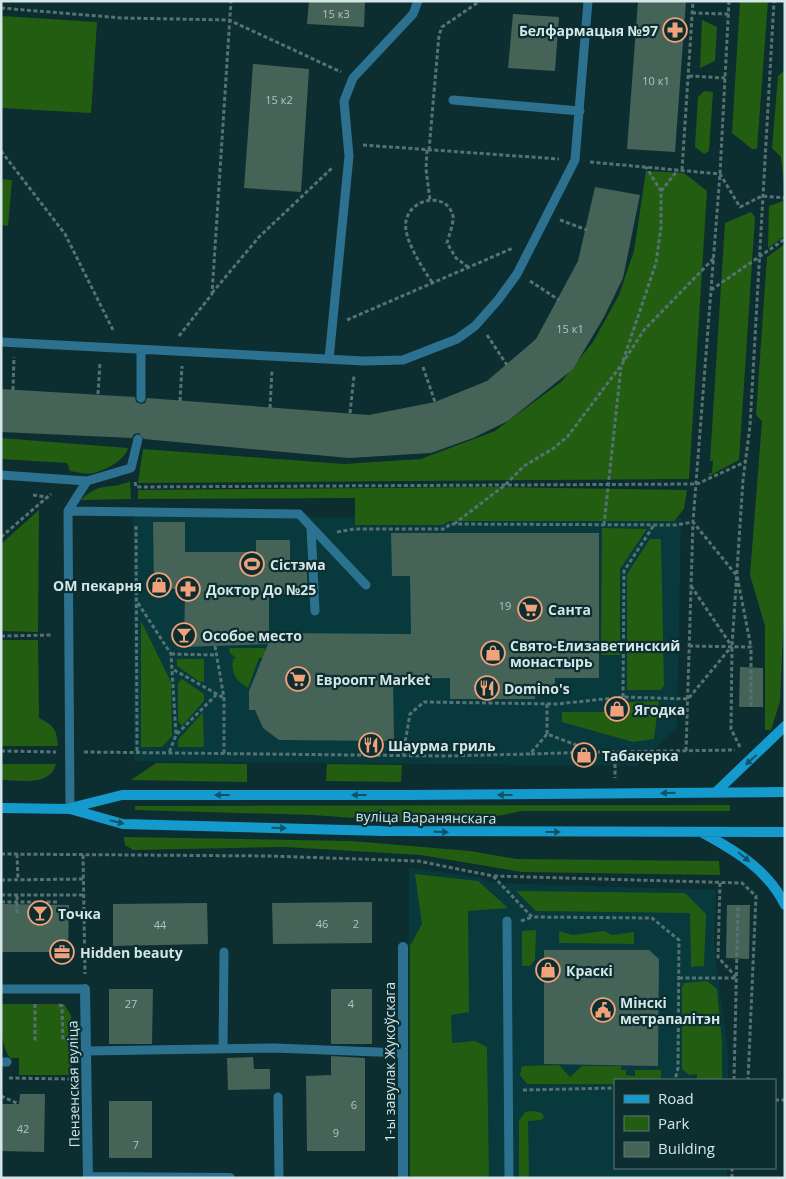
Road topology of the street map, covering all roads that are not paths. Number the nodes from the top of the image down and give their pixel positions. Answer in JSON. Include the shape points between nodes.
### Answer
{"nodes":[{"id":1,"x":418,"y":1,"type":"edge"},
{"id":2,"x":588,"y":1,"type":"edge"},
{"id":3,"x":453,"y":100,"type":"dead end"},
{"id":4,"x":580,"y":111,"type":"junction"},
{"id":5,"x":1,"y":342,"type":"edge"},
{"id":6,"x":141,"y":350,"type":"junction"},
{"id":7,"x":329,"y":359,"type":"junction"},
{"id":8,"x":141,"y":398,"type":"dead end"},
{"id":9,"x":138,"y":439,"type":"dead end"},
{"id":10,"x":1,"y":475,"type":"edge"},
{"id":11,"x":87,"y":481,"type":"junction"},
{"id":12,"x":68,"y":511,"type":"junction"},
{"id":13,"x":311,"y":526,"type":"junction"},
{"id":14,"x":366,"y":585,"type":"dead end"},
{"id":15,"x":315,"y":611,"type":"dead end"},
{"id":16,"x":785,"y":726,"type":"edge"},
{"id":17,"x":716,"y":792,"type":"junction"},
{"id":18,"x":785,"y":792,"type":"edge"},
{"id":19,"x":1,"y":808,"type":"edge"},
{"id":20,"x":70,"y":809,"type":"junction"},
{"id":21,"x":702,"y":832,"type":"junction"},
{"id":22,"x":785,"y":832,"type":"edge"},
{"id":23,"x":785,"y":905,"type":"edge"},
{"id":24,"x":507,"y":921,"type":"dead end"},
{"id":25,"x":403,"y":947,"type":"dead end"},
{"id":26,"x":224,"y":952,"type":"dead end"},
{"id":27,"x":1,"y":989,"type":"edge"},
{"id":28,"x":85,"y":989,"type":"joint"},
{"id":29,"x":224,"y":1049,"type":"junction"},
{"id":30,"x":86,"y":1051,"type":"junction"},
{"id":31,"x":403,"y":1053,"type":"junction"},
{"id":32,"x":278,"y":1097,"type":"dead end"},
{"id":33,"x":88,"y":1177,"type":"edge"},
{"id":34,"x":230,"y":1178,"type":"edge"},
{"id":35,"x":279,"y":1178,"type":"edge"},
{"id":36,"x":403,"y":1178,"type":"edge"},
{"id":37,"x":509,"y":1178,"type":"edge"}],
"edges":[{"from":1,"to":7,"type":"lane","via":[[413,14],[353,78],[344,100],[349,152]]},
{"from":2,"to":4,"type":"lane"},
{"from":3,"to":4,"type":"lane"},
{"from":4,"to":7,"type":"lane","via":[[575,160],[518,274],[475,326],[458,339],[403,360]]},
{"from":5,"to":6,"type":"lane"},
{"from":6,"to":7,"type":"lane"},
{"from":6,"to":8,"type":"lane"},
{"from":9,"to":11,"type":"lane","via":[[131,468]]},
{"from":10,"to":11,"type":"lane"},
{"from":11,"to":12,"type":"lane"},
{"from":12,"to":13,"type":"lane","via":[[299,514]]},
{"from":12,"to":20,"type":"lane"},
{"from":13,"to":14,"type":"lane"},
{"from":13,"to":15,"type":"lane"},
{"from":16,"to":17,"type":"main road","one_way":true},
{"from":17,"to":18,"type":"main road","name":"вуліца Варанянскага"},
{"from":17,"to":20,"type":"main road","name":"вуліца Варанянскага","one_way":true,"via":[[122,795]]},
{"from":19,"to":20,"type":"main road","name":"вуліца Варанянскага"},
{"from":20,"to":21,"type":"main road","name":"вуліца Варанянскага","one_way":true,"via":[[123,824],[382,831]]},
{"from":21,"to":22,"type":"main road","name":"вуліца Варанянскага"},
{"from":21,"to":23,"type":"main road","one_way":true,"via":[[742,854],[767,879]]},
{"from":24,"to":37,"type":"lane"},
{"from":25,"to":31,"type":"street","name":"1-ы завулак Жукоўскага"},
{"from":26,"to":29,"type":"lane"},
{"from":27,"to":28,"type":"lane"},
{"from":28,"to":30,"type":"street","name":"Пензенская вуліца"},
{"from":29,"to":30,"type":"lane"},
{"from":29,"to":31,"type":"lane"},
{"from":30,"to":33,"type":"street","name":"Пензенская вуліца"},
{"from":31,"to":36,"type":"street","name":"1-ы завулак Жукоўскага"},
{"from":32,"to":35,"type":"lane"},
{"from":33,"to":34,"type":"street"}]}
